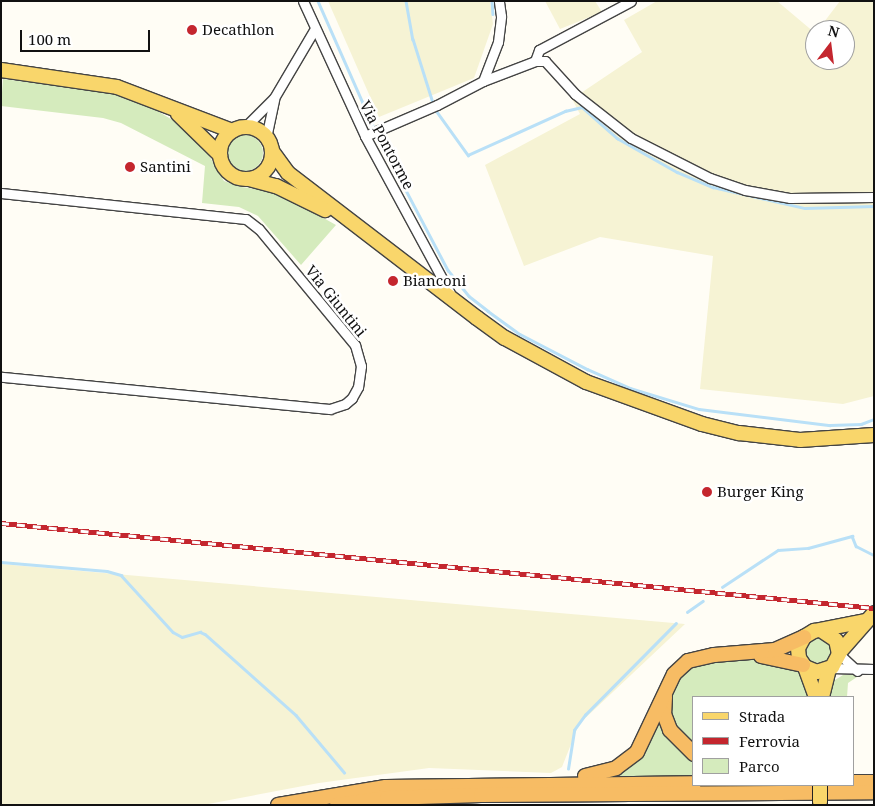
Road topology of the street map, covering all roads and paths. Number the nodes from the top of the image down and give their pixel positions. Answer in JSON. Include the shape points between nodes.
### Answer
{"nodes":[{"id":1,"x":304,"y":1,"type":"edge"},
{"id":2,"x":499,"y":1,"type":"edge"},
{"id":3,"x":631,"y":1,"type":"edge"},
{"id":4,"x":314,"y":30,"type":"junction"},
{"id":5,"x":535,"y":61,"type":"junction"},
{"id":6,"x":1,"y":70,"type":"edge"},
{"id":7,"x":484,"y":81,"type":"junction"},
{"id":8,"x":274,"y":98,"type":"junction"},
{"id":9,"x":172,"y":109,"type":"junction"},
{"id":10,"x":239,"y":129,"type":"junction"},
{"id":11,"x":372,"y":133,"type":"junction"},
{"id":12,"x":266,"y":138,"type":"junction"},
{"id":13,"x":272,"y":151,"type":"junction"},
{"id":14,"x":220,"y":155,"type":"junction"},
{"id":15,"x":249,"y":179,"type":"junction"},
{"id":16,"x":1,"y":193,"type":"edge"},
{"id":17,"x":874,"y":197,"type":"edge"},
{"id":18,"x":348,"y":222,"type":"junction"},
{"id":19,"x":453,"y":299,"type":"junction"},
{"id":20,"x":1,"y":377,"type":"edge"},
{"id":21,"x":874,"y":435,"type":"edge"},
{"id":22,"x":870,"y":618,"type":"edge"},
{"id":23,"x":822,"y":631,"type":"junction"},
{"id":24,"x":804,"y":637,"type":"junction"},
{"id":25,"x":740,"y":654,"type":"junction"},
{"id":26,"x":839,"y":654,"type":"junction"},
{"id":27,"x":804,"y":666,"type":"junction"},
{"id":28,"x":829,"y":669,"type":"junction"},
{"id":29,"x":874,"y":669,"type":"edge"},
{"id":30,"x":858,"y":671,"type":"junction"},
{"id":31,"x":665,"y":694,"type":"junction"},
{"id":32,"x":816,"y":696,"type":"edge"},
{"id":33,"x":822,"y":696,"type":"edge"},
{"id":34,"x":692,"y":752,"type":"edge"},
{"id":35,"x":855,"y":782,"type":"edge"},
{"id":36,"x":874,"y":782,"type":"edge"},
{"id":37,"x":543,"y":783,"type":"junction"},
{"id":38,"x":692,"y":783,"type":"edge"},
{"id":39,"x":820,"y":786,"type":"edge"},
{"id":40,"x":874,"y":792,"type":"edge"},
{"id":41,"x":820,"y":803,"type":"edge"},
{"id":42,"x":278,"y":805,"type":"edge"},
{"id":43,"x":337,"y":805,"type":"edge"}],
"edges":[{"from":1,"to":4,"type":"street","name":"Via Pontorme"},
{"from":2,"to":7,"type":"street","via":[[498,42]]},
{"from":3,"to":5,"type":"street","via":[[539,50]]},
{"from":4,"to":8,"type":"street"},
{"from":4,"to":11,"type":"street","name":"Via Pontorme"},
{"from":5,"to":7,"type":"street"},
{"from":5,"to":17,"type":"street","via":[[545,61],[576,94],[631,138],[710,178],[745,190],[790,198]]},
{"from":6,"to":9,"type":"main road","via":[[117,87]]},
{"from":7,"to":11,"type":"street"},
{"from":8,"to":10,"type":"street"},
{"from":8,"to":12,"type":"street"},
{"from":9,"to":10,"type":"main road"},
{"from":9,"to":14,"type":"main road"},
{"from":10,"to":12,"type":"main road","via":[[255,129]]},
{"from":10,"to":14,"type":"main road","via":[[224,139]]},
{"from":11,"to":19,"type":"street","name":"Via Pontorme"},
{"from":12,"to":13,"type":"main road"},
{"from":13,"to":15,"type":"main road","via":[[264,172]]},
{"from":13,"to":18,"type":"main road","via":[[288,173]]},
{"from":14,"to":15,"type":"main road","via":[[226,170],[240,179]]},
{"from":15,"to":18,"type":"main road","via":[[276,186]]},
{"from":16,"to":20,"type":"street","name":"Via Giuntini","via":[[246,219],[259,229],[355,345],[361,366],[358,387],[352,398],[330,409]]},
{"from":18,"to":19,"type":"main road"},
{"from":19,"to":21,"type":"main road","via":[[505,338],[564,371],[634,401],[702,424],[800,440]]},
{"from":22,"to":23,"type":"main road"},
{"from":22,"to":26,"type":"main road"},
{"from":23,"to":24,"type":"main road"},
{"from":23,"to":26,"type":"main road","via":[[834,638]]},
{"from":24,"to":25,"type":"highway","via":[[775,650]]},
{"from":24,"to":27,"type":"main road","via":[[798,651]]},
{"from":25,"to":27,"type":"highway"},
{"from":25,"to":31,"type":"highway","via":[[702,656],[688,661],[674,674]]},
{"from":26,"to":28,"type":"main road"},
{"from":26,"to":30,"type":"street"},
{"from":27,"to":28,"type":"main road","via":[[817,672]]},
{"from":27,"to":32,"type":"main road"},
{"from":28,"to":30,"type":"street"},
{"from":28,"to":33,"type":"main road"},
{"from":29,"to":30,"type":"street"},
{"from":31,"to":34,"type":"highway","via":[[664,714],[670,730]]},
{"from":31,"to":37,"type":"highway","via":[[642,745],[624,764],[601,774]]},
{"from":35,"to":36,"type":"highway"},
{"from":37,"to":38,"type":"highway"},
{"from":37,"to":42,"type":"highway","via":[[386,788]]},
{"from":39,"to":41,"type":"main road","bridge":true},
{"from":40,"to":43,"type":"highway","via":[[480,795],[388,798]]}]}
